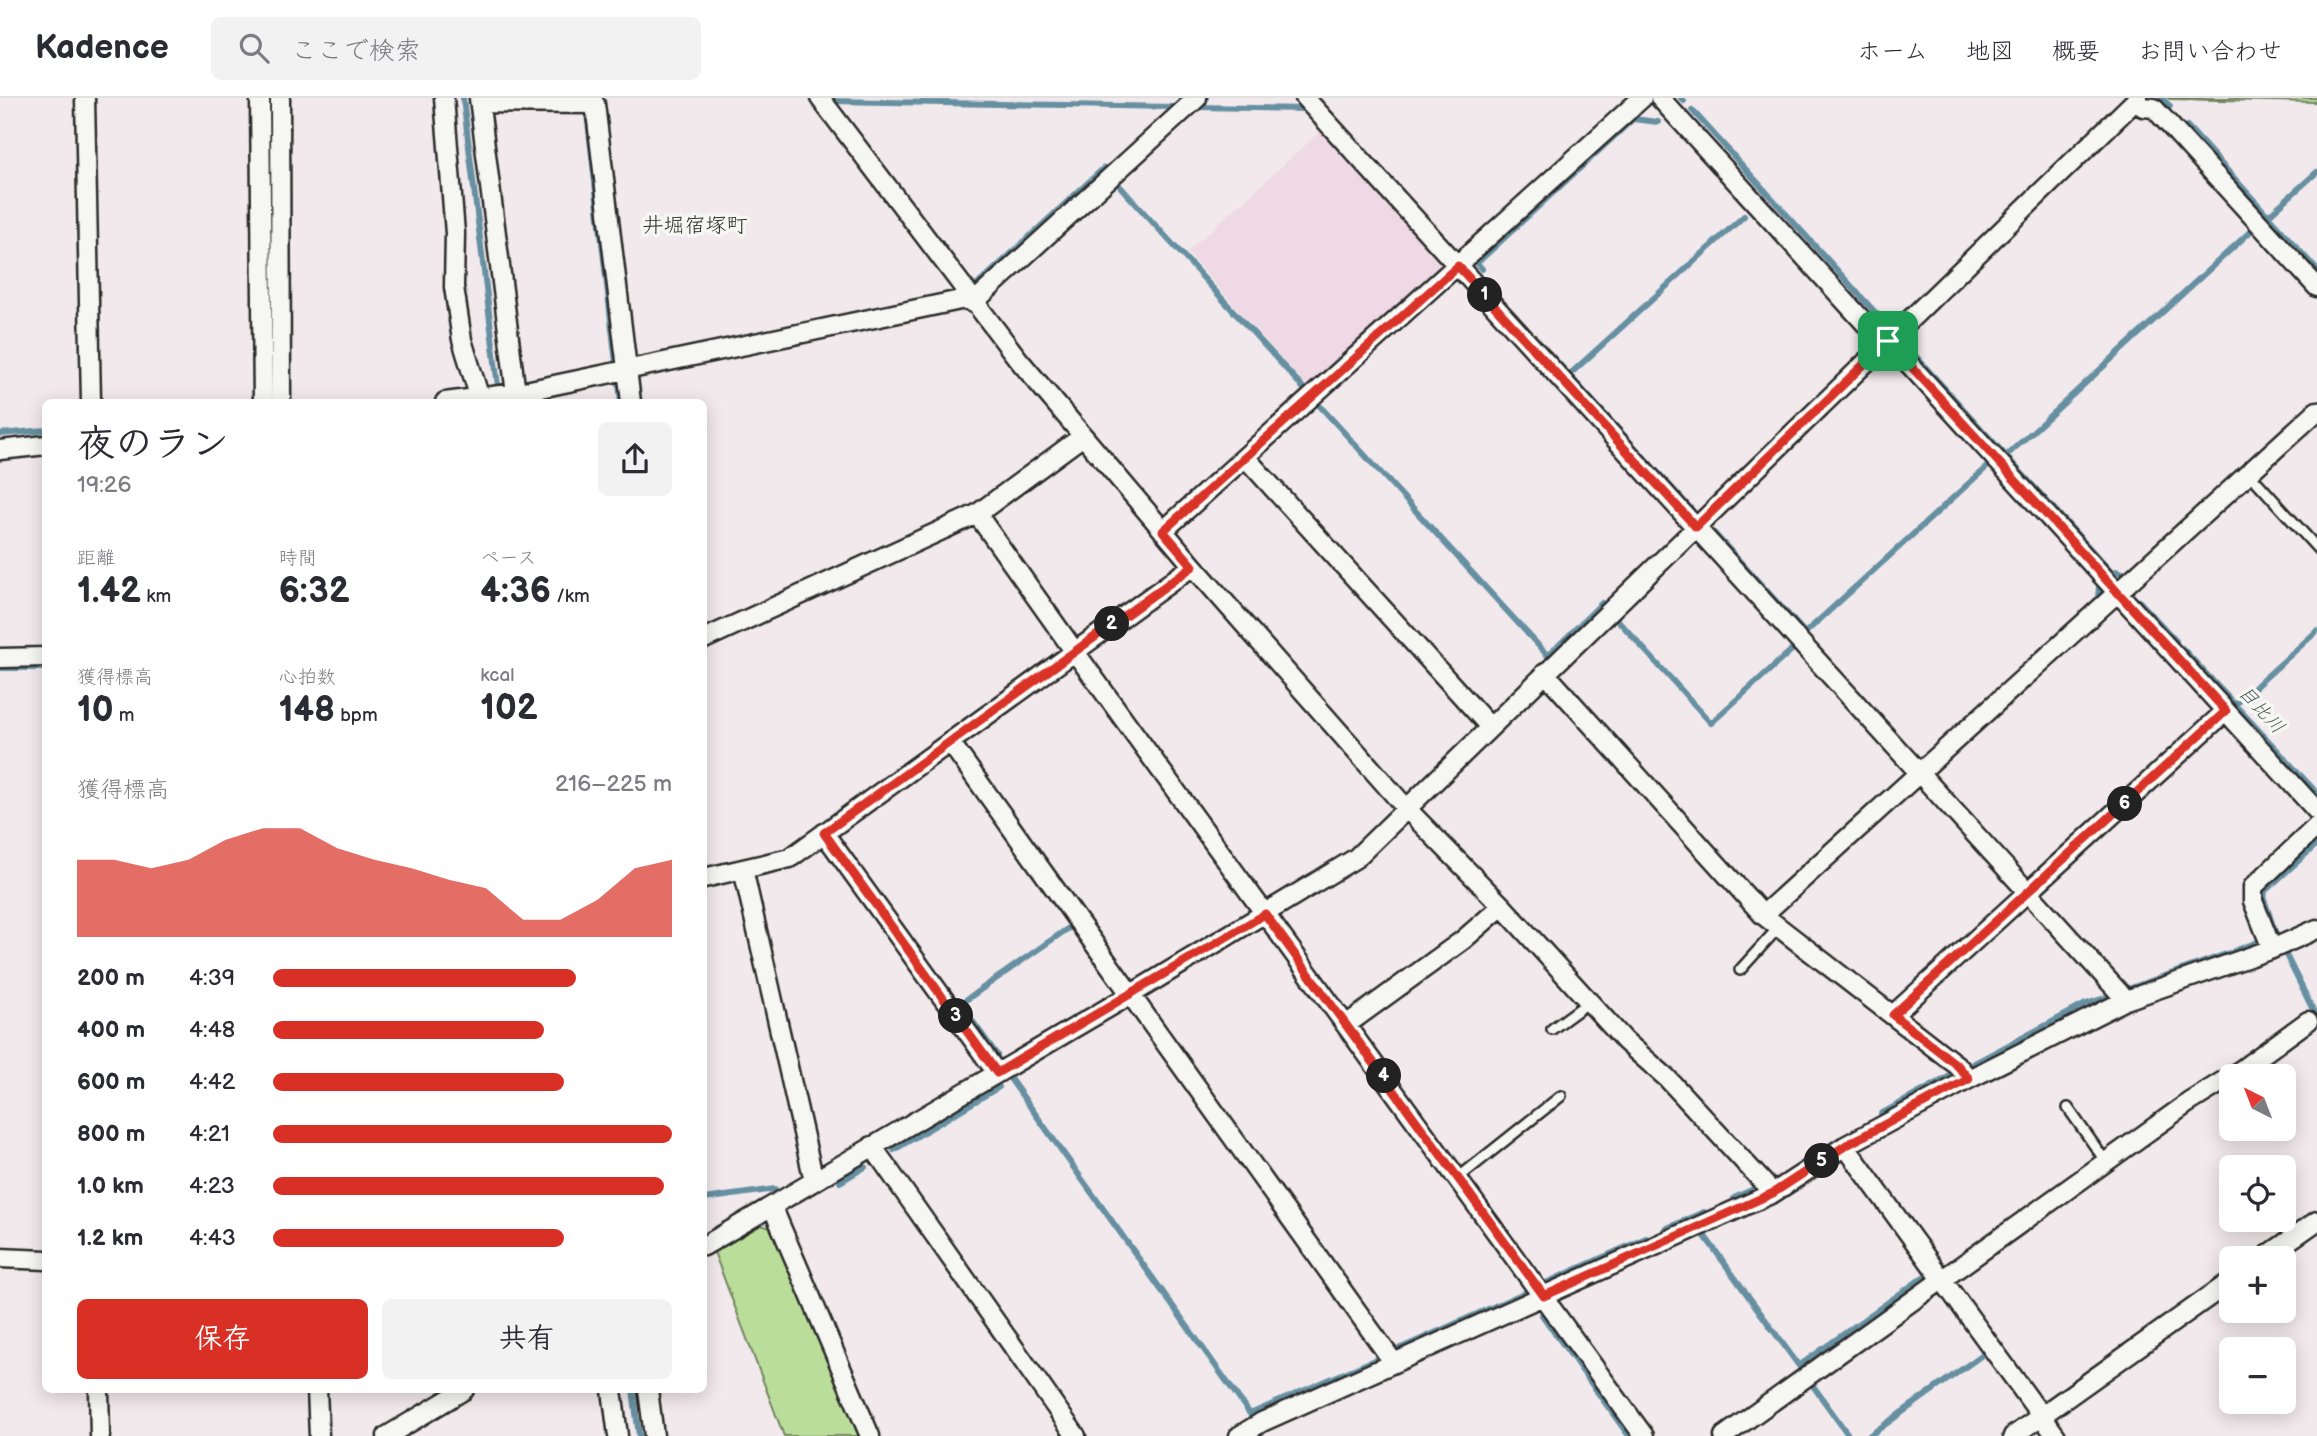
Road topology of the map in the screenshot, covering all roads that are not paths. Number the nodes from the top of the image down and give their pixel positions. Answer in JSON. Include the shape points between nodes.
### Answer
{"nodes":[{"id":1,"x":85,"y":98,"type":"edge"},
{"id":2,"x":260,"y":98,"type":"edge"},
{"id":3,"x":280,"y":98,"type":"edge"},
{"id":4,"x":444,"y":98,"type":"edge"},
{"id":5,"x":820,"y":98,"type":"edge"},
{"id":6,"x":1198,"y":98,"type":"edge"},
{"id":7,"x":1306,"y":98,"type":"edge"},
{"id":8,"x":1642,"y":98,"type":"edge"},
{"id":9,"x":1660,"y":98,"type":"edge"},
{"id":10,"x":2137,"y":99,"type":"edge"},
{"id":11,"x":480,"y":101,"type":"edge"},
{"id":12,"x":1458,"y":266,"type":"junction"},
{"id":13,"x":2317,"y":287,"type":"edge"},
{"id":14,"x":971,"y":300,"type":"junction"},
{"id":15,"x":1886,"y":343,"type":"junction"},
{"id":16,"x":627,"y":369,"type":"junction"},
{"id":17,"x":514,"y":396,"type":"edge"},
{"id":18,"x":91,"y":399,"type":"edge"},
{"id":19,"x":263,"y":399,"type":"edge"},
{"id":20,"x":281,"y":399,"type":"edge"},
{"id":21,"x":483,"y":399,"type":"edge"},
{"id":22,"x":491,"y":399,"type":"edge"},
{"id":23,"x":631,"y":399,"type":"edge"},
{"id":24,"x":2317,"y":411,"type":"edge"},
{"id":25,"x":1083,"y":436,"type":"junction"},
{"id":26,"x":42,"y":446,"type":"edge"},
{"id":27,"x":0,"y":450,"type":"edge"},
{"id":28,"x":1245,"y":457,"type":"junction"},
{"id":29,"x":2249,"y":473,"type":"junction"},
{"id":30,"x":977,"y":514,"type":"junction"},
{"id":31,"x":1696,"y":527,"type":"junction"},
{"id":32,"x":1163,"y":531,"type":"junction"},
{"id":33,"x":2317,"y":548,"type":"edge"},
{"id":34,"x":1193,"y":566,"type":"junction"},
{"id":35,"x":2118,"y":593,"type":"junction"},
{"id":36,"x":707,"y":638,"type":"edge"},
{"id":37,"x":1075,"y":652,"type":"junction"},
{"id":38,"x":42,"y":657,"type":"edge"},
{"id":39,"x":0,"y":658,"type":"edge"},
{"id":40,"x":1545,"y":673,"type":"junction"},
{"id":41,"x":2226,"y":711,"type":"junction"},
{"id":42,"x":1490,"y":727,"type":"junction"},
{"id":43,"x":950,"y":742,"type":"junction"},
{"id":44,"x":1920,"y":773,"type":"junction"},
{"id":45,"x":1406,"y":808,"type":"junction"},
{"id":46,"x":2317,"y":811,"type":"edge"},
{"id":47,"x":2317,"y":826,"type":"edge"},
{"id":48,"x":824,"y":833,"type":"junction"},
{"id":49,"x":743,"y":869,"type":"junction"},
{"id":50,"x":707,"y":877,"type":"edge"},
{"id":51,"x":2028,"y":892,"type":"junction"},
{"id":52,"x":1502,"y":906,"type":"junction"},
{"id":53,"x":1265,"y":914,"type":"junction"},
{"id":54,"x":1763,"y":915,"type":"junction"},
{"id":55,"x":1779,"y":927,"type":"junction"},
{"id":56,"x":2317,"y":929,"type":"edge"},
{"id":57,"x":2272,"y":949,"type":"junction"},
{"id":58,"x":1740,"y":970,"type":"dead end"},
{"id":59,"x":1130,"y":995,"type":"junction"},
{"id":60,"x":2126,"y":1000,"type":"junction"},
{"id":61,"x":1589,"y":1002,"type":"junction"},
{"id":62,"x":1893,"y":1015,"type":"junction"},
{"id":63,"x":2308,"y":1021,"type":"dead end"},
{"id":64,"x":1346,"y":1025,"type":"junction"},
{"id":65,"x":1552,"y":1029,"type":"dead end"},
{"id":66,"x":997,"y":1073,"type":"junction"},
{"id":67,"x":1969,"y":1079,"type":"junction"},
{"id":68,"x":1561,"y":1096,"type":"dead end"},
{"id":69,"x":2068,"y":1108,"type":"dead end"},
{"id":70,"x":872,"y":1146,"type":"junction"},
{"id":71,"x":1845,"y":1146,"type":"junction"},
{"id":72,"x":2106,"y":1162,"type":"junction"},
{"id":73,"x":1458,"y":1178,"type":"junction"},
{"id":74,"x":814,"y":1181,"type":"junction"},
{"id":75,"x":1773,"y":1193,"type":"junction"},
{"id":76,"x":772,"y":1206,"type":"junction"},
{"id":77,"x":2317,"y":1221,"type":"edge"},
{"id":78,"x":707,"y":1244,"type":"edge"},
{"id":79,"x":2281,"y":1246,"type":"edge"},
{"id":80,"x":0,"y":1258,"type":"edge"},
{"id":81,"x":42,"y":1260,"type":"edge"},
{"id":82,"x":1942,"y":1279,"type":"junction"},
{"id":83,"x":2219,"y":1289,"type":"edge"},
{"id":84,"x":1544,"y":1296,"type":"junction"},
{"id":85,"x":1394,"y":1363,"type":"junction"},
{"id":86,"x":99,"y":1393,"type":"edge"},
{"id":87,"x":317,"y":1393,"type":"edge"},
{"id":88,"x":459,"y":1393,"type":"edge"},
{"id":89,"x":612,"y":1393,"type":"edge"},
{"id":90,"x":648,"y":1393,"type":"edge"},
{"id":91,"x":2041,"y":1415,"type":"junction"},
{"id":92,"x":100,"y":1436,"type":"edge"},
{"id":93,"x":318,"y":1436,"type":"edge"},
{"id":94,"x":387,"y":1436,"type":"edge"},
{"id":95,"x":618,"y":1436,"type":"edge"},
{"id":96,"x":654,"y":1436,"type":"edge"},
{"id":97,"x":870,"y":1436,"type":"edge"},
{"id":98,"x":1076,"y":1436,"type":"edge"},
{"id":99,"x":1238,"y":1436,"type":"edge"},
{"id":100,"x":1644,"y":1436,"type":"edge"},
{"id":101,"x":1724,"y":1436,"type":"edge"},
{"id":102,"x":2013,"y":1436,"type":"edge"},
{"id":103,"x":2056,"y":1436,"type":"edge"}],
"edges":[{"from":1,"to":18,"type":"street"},
{"from":2,"to":19,"type":"street"},
{"from":3,"to":20,"type":"street"},
{"from":4,"to":21,"type":"street","via":[[455,233],[454,288],[462,340]]},
{"from":5,"to":14,"type":"street"},
{"from":6,"to":14,"type":"street"},
{"from":7,"to":12,"type":"street"},
{"from":8,"to":12,"type":"street"},
{"from":9,"to":15,"type":"street"},
{"from":10,"to":13,"type":"street","via":[[2143,107],[2154,108]]},
{"from":10,"to":15,"type":"street"},
{"from":11,"to":16,"type":"street","via":[[595,104]]},
{"from":11,"to":17,"type":"street"},
{"from":12,"to":28,"type":"street"},
{"from":12,"to":31,"type":"street"},
{"from":14,"to":16,"type":"street"},
{"from":14,"to":25,"type":"street"},
{"from":15,"to":31,"type":"street"},
{"from":15,"to":35,"type":"street"},
{"from":16,"to":17,"type":"street"},
{"from":16,"to":23,"type":"street"},
{"from":17,"to":22,"type":"street"},
{"from":24,"to":29,"type":"street"},
{"from":25,"to":30,"type":"street"},
{"from":25,"to":32,"type":"street"},
{"from":26,"to":27,"type":"street"},
{"from":28,"to":32,"type":"street"},
{"from":28,"to":42,"type":"street"},
{"from":29,"to":33,"type":"lane"},
{"from":29,"to":35,"type":"street"},
{"from":30,"to":36,"type":"street"},
{"from":30,"to":37,"type":"street"},
{"from":31,"to":40,"type":"street"},
{"from":31,"to":44,"type":"street"},
{"from":32,"to":34,"type":"street"},
{"from":34,"to":37,"type":"street"},
{"from":34,"to":45,"type":"street"},
{"from":35,"to":41,"type":"street"},
{"from":35,"to":44,"type":"street"},
{"from":37,"to":43,"type":"street"},
{"from":37,"to":53,"type":"street"},
{"from":38,"to":39,"type":"street"},
{"from":40,"to":42,"type":"street"},
{"from":40,"to":54,"type":"street"},
{"from":41,"to":46,"type":"street"},
{"from":41,"to":51,"type":"street"},
{"from":42,"to":45,"type":"street"},
{"from":43,"to":48,"type":"street"},
{"from":43,"to":59,"type":"street"},
{"from":44,"to":51,"type":"street"},
{"from":44,"to":54,"type":"street"},
{"from":45,"to":52,"type":"street"},
{"from":45,"to":53,"type":"street","via":[[1356,858]]},
{"from":47,"to":57,"type":"street","via":[[2253,887],[2253,901]]},
{"from":48,"to":49,"type":"street","via":[[790,858]]},
{"from":48,"to":66,"type":"street"},
{"from":49,"to":50,"type":"street"},
{"from":49,"to":74,"type":"street"},
{"from":51,"to":60,"type":"street"},
{"from":51,"to":62,"type":"street"},
{"from":52,"to":61,"type":"street"},
{"from":52,"to":64,"type":"street"},
{"from":53,"to":59,"type":"street"},
{"from":53,"to":64,"type":"street"},
{"from":54,"to":55,"type":"street"},
{"from":55,"to":58,"type":"lane"},
{"from":55,"to":62,"type":"street"},
{"from":56,"to":57,"type":"street"},
{"from":57,"to":60,"type":"street"},
{"from":59,"to":66,"type":"street"},
{"from":59,"to":85,"type":"street"},
{"from":60,"to":67,"type":"street"},
{"from":61,"to":65,"type":"lane"},
{"from":61,"to":75,"type":"street"},
{"from":62,"to":67,"type":"street"},
{"from":63,"to":72,"type":"street"},
{"from":64,"to":73,"type":"street"},
{"from":66,"to":70,"type":"street"},
{"from":67,"to":71,"type":"street"},
{"from":68,"to":73,"type":"lane"},
{"from":69,"to":72,"type":"lane"},
{"from":70,"to":74,"type":"street"},
{"from":70,"to":98,"type":"street"},
{"from":71,"to":75,"type":"street"},
{"from":71,"to":82,"type":"street"},
{"from":72,"to":82,"type":"street"},
{"from":73,"to":84,"type":"street"},
{"from":74,"to":76,"type":"street"},
{"from":75,"to":84,"type":"street"},
{"from":76,"to":78,"type":"street"},
{"from":76,"to":97,"type":"street"},
{"from":77,"to":79,"type":"street"},
{"from":80,"to":81,"type":"street"},
{"from":82,"to":91,"type":"street"},
{"from":82,"to":101,"type":"street"},
{"from":83,"to":91,"type":"street"},
{"from":84,"to":85,"type":"street"},
{"from":84,"to":100,"type":"street"},
{"from":85,"to":99,"type":"street"},
{"from":86,"to":92,"type":"street"},
{"from":87,"to":93,"type":"street"},
{"from":88,"to":94,"type":"street"},
{"from":89,"to":95,"type":"street"},
{"from":90,"to":96,"type":"street"},
{"from":91,"to":102,"type":"street"},
{"from":91,"to":103,"type":"street"}]}
